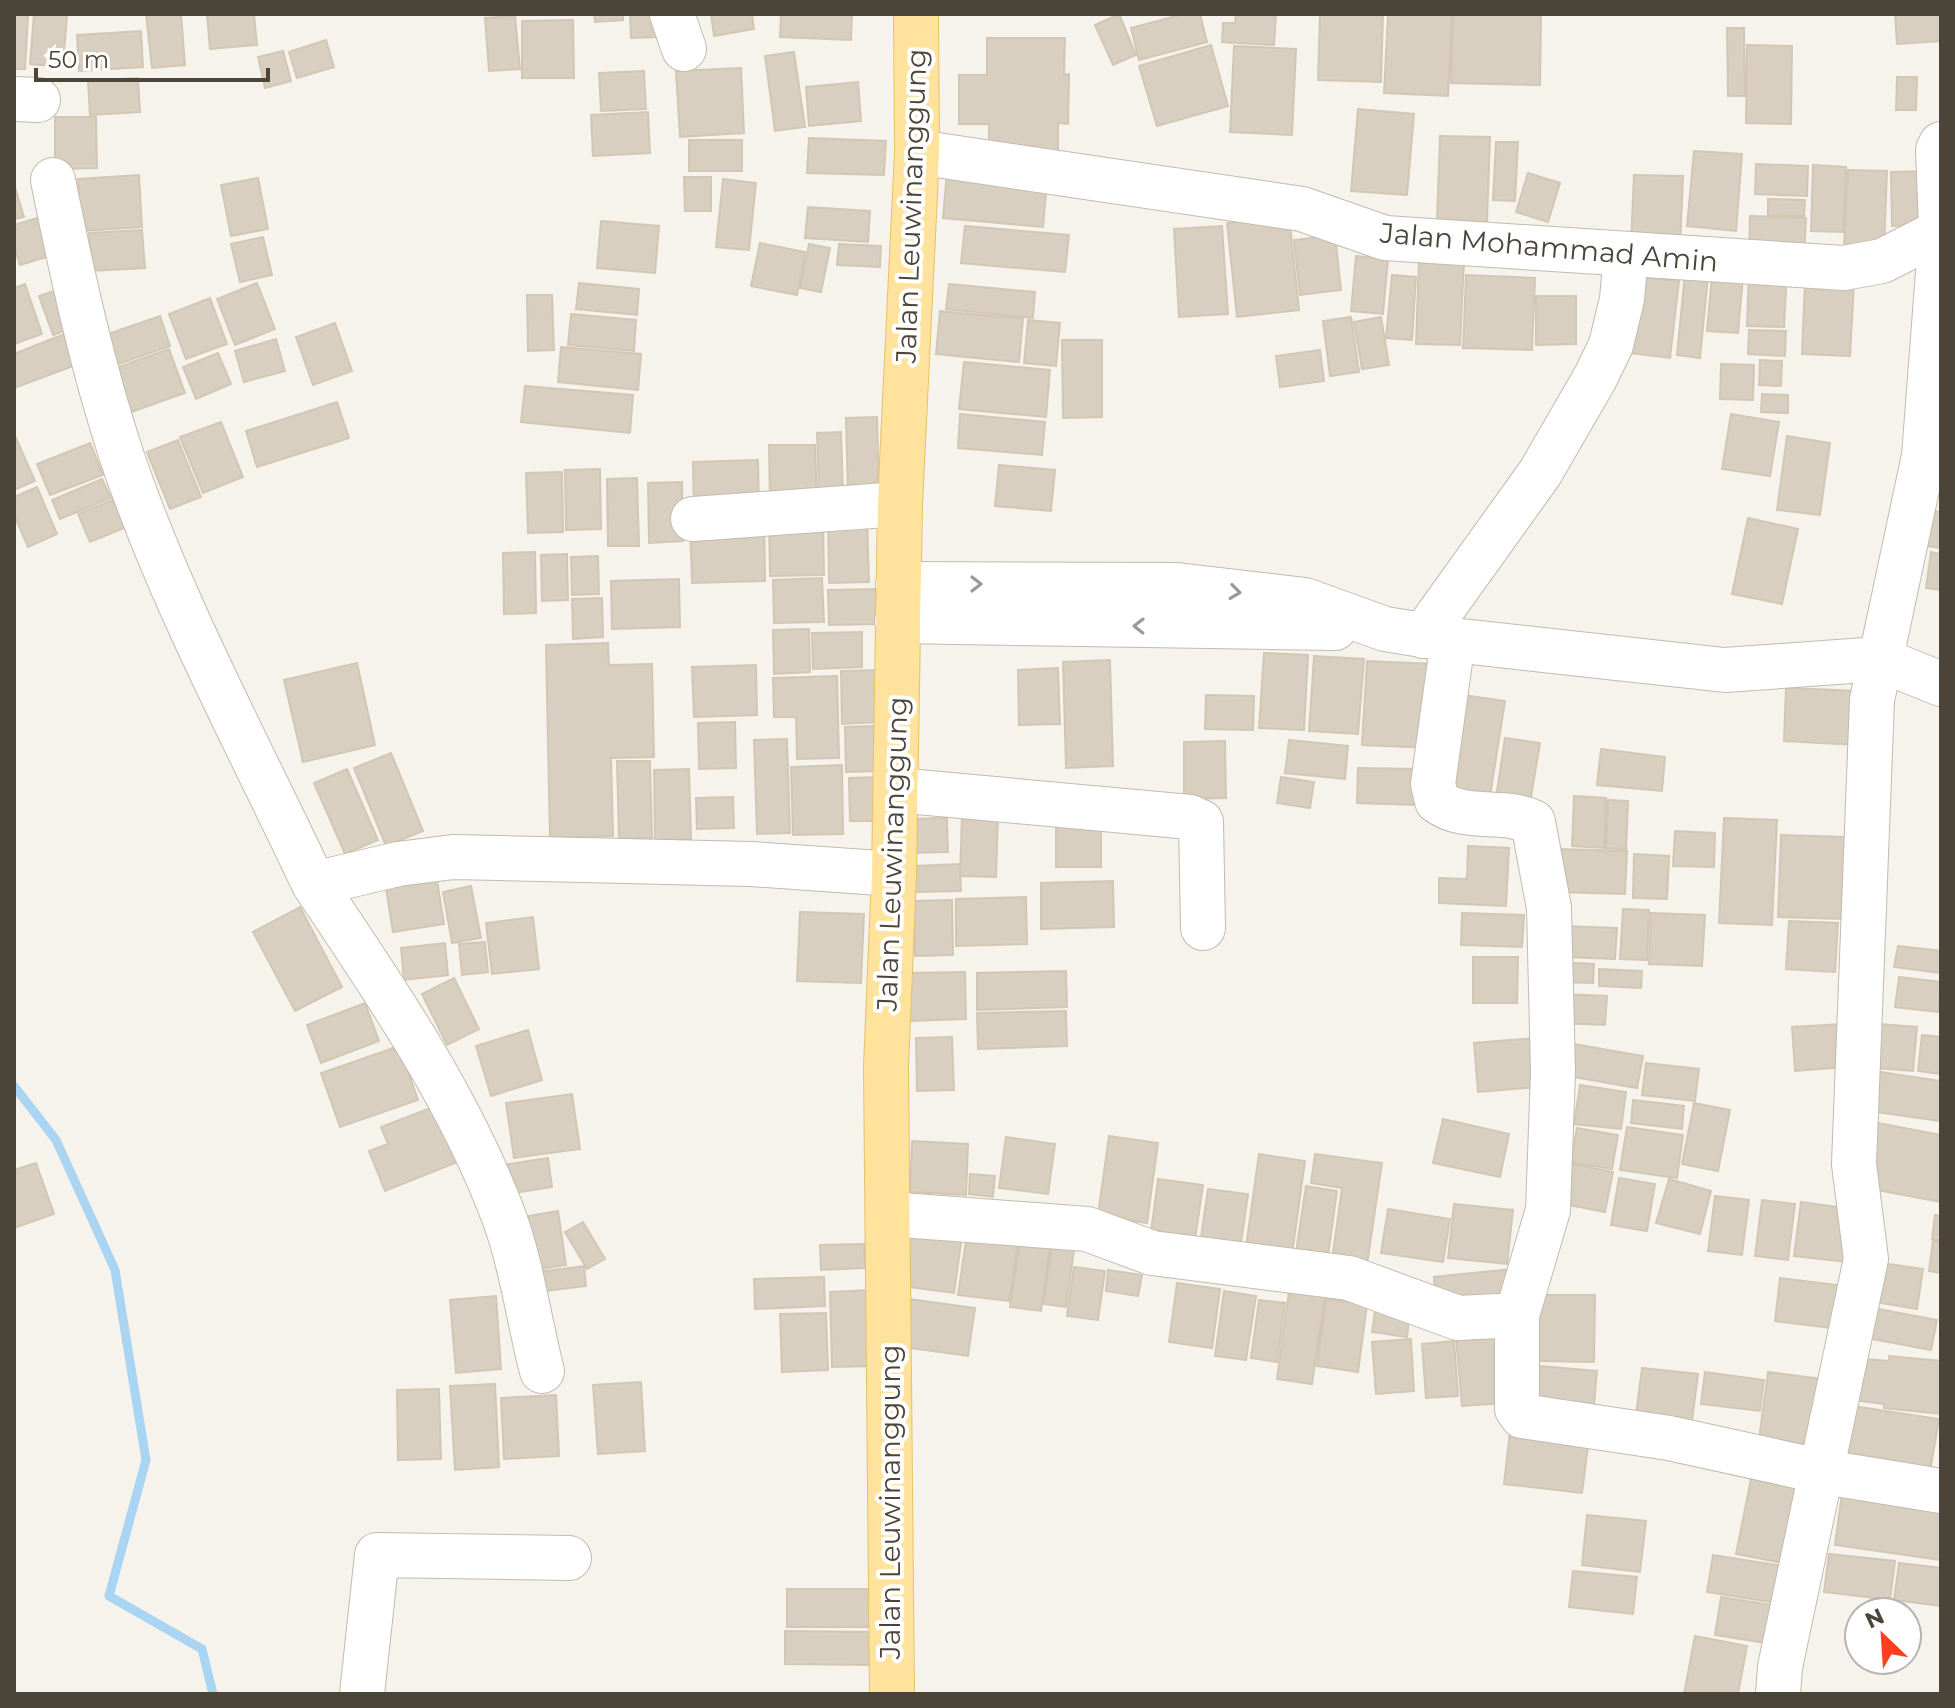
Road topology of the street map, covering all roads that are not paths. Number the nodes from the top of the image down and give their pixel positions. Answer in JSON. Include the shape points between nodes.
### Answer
{"nodes":[{"id":1,"x":916,"y":14,"type":"edge"},
{"id":2,"x":1941,"y":144,"type":"edge"},
{"id":3,"x":917,"y":152,"type":"junction"},
{"id":4,"x":53,"y":180,"type":"dead end"},
{"id":5,"x":1941,"y":230,"type":"edge"},
{"id":6,"x":1626,"y":254,"type":"junction"},
{"id":7,"x":900,"y":504,"type":"junction"},
{"id":8,"x":693,"y":519,"type":"dead end"},
{"id":9,"x":898,"y":603,"type":"junction"},
{"id":10,"x":1420,"y":635,"type":"junction"},
{"id":11,"x":1879,"y":659,"type":"junction"},
{"id":12,"x":1941,"y":684,"type":"edge"},
{"id":13,"x":896,"y":790,"type":"junction"},
{"id":14,"x":894,"y":874,"type":"junction"},
{"id":15,"x":314,"y":884,"type":"junction"},
{"id":16,"x":1203,"y":928,"type":"dead end"},
{"id":17,"x":888,"y":1214,"type":"junction"},
{"id":18,"x":1517,"y":1315,"type":"junction"},
{"id":19,"x":542,"y":1371,"type":"dead end"},
{"id":20,"x":1824,"y":1472,"type":"junction"},
{"id":21,"x":1941,"y":1491,"type":"edge"},
{"id":22,"x":569,"y":1558,"type":"dead end"},
{"id":23,"x":362,"y":1694,"type":"edge"},
{"id":24,"x":892,"y":1694,"type":"edge"},
{"id":25,"x":1778,"y":1694,"type":"edge"}],
"edges":[{"from":1,"to":3,"type":"main road","name":"Jalan Leuwinanggung"},
{"from":2,"to":5,"type":"street"},
{"from":3,"to":6,"type":"street","name":"Jalan Mohammad Amin","via":[[1302,209],[1385,238]]},
{"from":3,"to":7,"type":"main road","name":"Jalan Leuwinanggung"},
{"from":4,"to":15,"type":"street","via":[[92,359],[123,460],[205,654]]},
{"from":5,"to":6,"type":"street","name":"Jalan Mohammad Amin","via":[[1882,261],[1844,268]]},
{"from":5,"to":11,"type":"street","via":[[1924,456]]},
{"from":6,"to":10,"type":"street","via":[[1611,345],[1595,378],[1540,473]]},
{"from":7,"to":8,"type":"street"},
{"from":7,"to":9,"type":"main road","name":"Jalan Leuwinanggung"},
{"from":9,"to":10,"type":"street"},
{"from":9,"to":13,"type":"main road","name":"Jalan Leuwinanggung"},
{"from":10,"to":11,"type":"street","via":[[1725,670]]},
{"from":10,"to":18,"type":"street","via":[[1437,801],[1450,812],[1533,822],[1549,908],[1553,1072],[1548,1210]]},
{"from":11,"to":12,"type":"street"},
{"from":11,"to":20,"type":"street","via":[[1872,700],[1854,1164],[1866,1259]]},
{"from":13,"to":14,"type":"main road","name":"Jalan Leuwinanggung"},
{"from":13,"to":16,"type":"street","via":[[1190,817],[1201,822]]},
{"from":14,"to":15,"type":"street","via":[[751,864],[453,857]]},
{"from":14,"to":17,"type":"main road","name":"Jalan Leuwinanggung","via":[[886,1067]]},
{"from":15,"to":19,"type":"street","via":[[436,1073],[481,1165],[505,1220]]},
{"from":17,"to":18,"type":"street","via":[[1087,1229],[1152,1253],[1349,1278],[1458,1318]]},
{"from":17,"to":24,"type":"main road","name":"Jalan Leuwinanggung"},
{"from":18,"to":20,"type":"street","via":[[1515,1398],[1522,1416],[1669,1438]]},
{"from":20,"to":21,"type":"street"},
{"from":20,"to":25,"type":"street"},
{"from":22,"to":23,"type":"street","via":[[377,1555]]}]}
